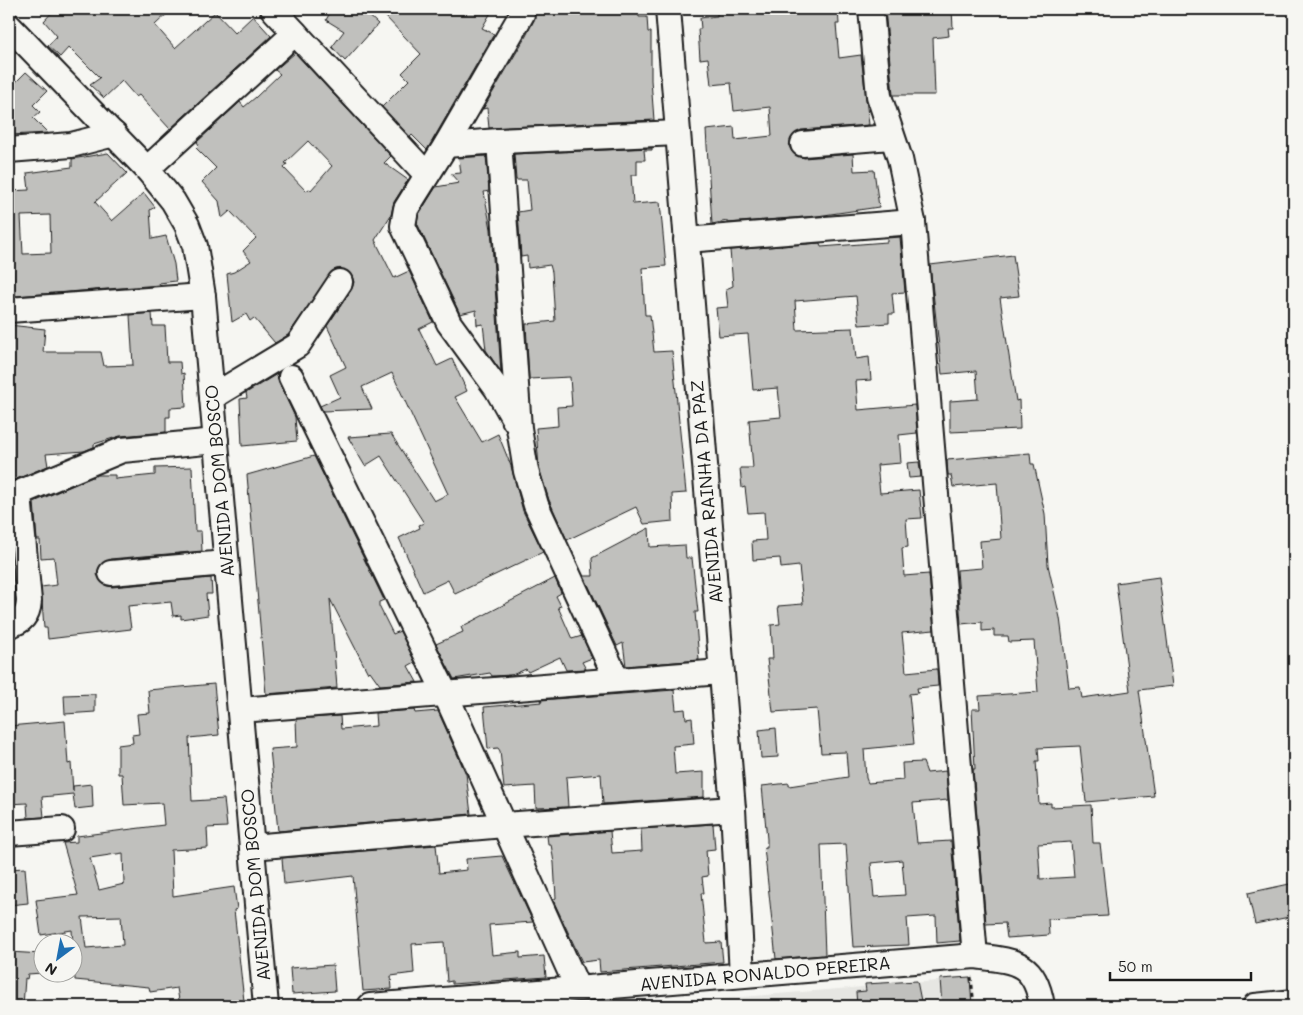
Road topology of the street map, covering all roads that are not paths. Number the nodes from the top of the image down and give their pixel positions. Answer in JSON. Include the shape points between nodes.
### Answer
{"nodes":[{"id":1,"x":273,"y":9,"type":"edge"},
{"id":2,"x":668,"y":9,"type":"edge"},
{"id":3,"x":871,"y":9,"type":"edge"},
{"id":4,"x":522,"y":14,"type":"dead end"},
{"id":5,"x":9,"y":26,"type":"edge"},
{"id":6,"x":295,"y":33,"type":"junction"},
{"id":7,"x":678,"y":133,"type":"junction"},
{"id":8,"x":114,"y":134,"type":"junction"},
{"id":9,"x":891,"y":137,"type":"junction"},
{"id":10,"x":499,"y":141,"type":"junction"},
{"id":11,"x":803,"y":144,"type":"dead end"},
{"id":12,"x":446,"y":145,"type":"junction"},
{"id":13,"x":9,"y":150,"type":"edge"},
{"id":14,"x":147,"y":169,"type":"junction"},
{"id":15,"x":427,"y":175,"type":"junction"},
{"id":16,"x":914,"y":222,"type":"junction"},
{"id":17,"x":686,"y":240,"type":"junction"},
{"id":18,"x":340,"y":282,"type":"dead end"},
{"id":19,"x":202,"y":296,"type":"junction"},
{"id":20,"x":9,"y":310,"type":"edge"},
{"id":21,"x":292,"y":377,"type":"dead end"},
{"id":22,"x":212,"y":396,"type":"junction"},
{"id":23,"x":519,"y":428,"type":"junction"},
{"id":24,"x":216,"y":441,"type":"junction"},
{"id":25,"x":14,"y":496,"type":"edge"},
{"id":26,"x":226,"y":563,"type":"junction"},
{"id":27,"x":111,"y":573,"type":"dead end"},
{"id":28,"x":9,"y":624,"type":"edge"},
{"id":29,"x":721,"y":672,"type":"junction"},
{"id":30,"x":618,"y":680,"type":"junction"},
{"id":31,"x":445,"y":694,"type":"junction"},
{"id":32,"x":240,"y":710,"type":"junction"},
{"id":33,"x":733,"y":809,"type":"junction"},
{"id":34,"x":504,"y":825,"type":"junction"},
{"id":35,"x":62,"y":830,"type":"dead end"},
{"id":36,"x":9,"y":834,"type":"edge"},
{"id":37,"x":252,"y":847,"type":"junction"},
{"id":38,"x":972,"y":956,"type":"junction"},
{"id":39,"x":742,"y":975,"type":"junction"},
{"id":40,"x":578,"y":989,"type":"junction"},
{"id":41,"x":490,"y":1001,"type":"edge"},
{"id":42,"x":1294,"y":1002,"type":"edge"},
{"id":43,"x":266,"y":1006,"type":"edge"},
{"id":44,"x":370,"y":1006,"type":"edge"},
{"id":45,"x":1042,"y":1006,"type":"edge"},
{"id":46,"x":1255,"y":1006,"type":"edge"}],
"edges":[{"from":1,"to":6,"type":"street"},
{"from":2,"to":7,"type":"street","name":"AVENIDA RAINHA DA PAZ"},
{"from":3,"to":9,"type":"street","via":[[879,96]]},
{"from":4,"to":12,"type":"street"},
{"from":5,"to":8,"type":"street","name":"AVENIDA DOM BOSCO"},
{"from":6,"to":14,"type":"street"},
{"from":6,"to":15,"type":"street"},
{"from":7,"to":10,"type":"street"},
{"from":7,"to":17,"type":"street","name":"AVENIDA RAINHA DA PAZ"},
{"from":8,"to":13,"type":"street","via":[[71,145]]},
{"from":8,"to":14,"type":"street","name":"AVENIDA DOM BOSCO"},
{"from":9,"to":11,"type":"street"},
{"from":9,"to":16,"type":"street","via":[[904,174]]},
{"from":10,"to":12,"type":"street"},
{"from":10,"to":23,"type":"street"},
{"from":12,"to":15,"type":"street"},
{"from":14,"to":19,"type":"street","name":"AVENIDA DOM BOSCO","via":[[187,224],[195,246]]},
{"from":15,"to":23,"type":"street","via":[[406,209],[403,226],[449,323],[497,389]]},
{"from":16,"to":17,"type":"street"},
{"from":16,"to":38,"type":"street"},
{"from":17,"to":29,"type":"street","name":"AVENIDA RAINHA DA PAZ"},
{"from":18,"to":22,"type":"street","via":[[298,345]]},
{"from":19,"to":20,"type":"street"},
{"from":19,"to":22,"type":"street","name":"AVENIDA DOM BOSCO"},
{"from":21,"to":31,"type":"street"},
{"from":22,"to":24,"type":"street","name":"AVENIDA DOM BOSCO"},
{"from":23,"to":30,"type":"street","via":[[536,505]]},
{"from":24,"to":25,"type":"street","via":[[122,450]]},
{"from":24,"to":26,"type":"street","name":"AVENIDA DOM BOSCO"},
{"from":25,"to":28,"type":"street","via":[[29,601],[23,619]]},
{"from":26,"to":27,"type":"street"},
{"from":26,"to":32,"type":"street","name":"AVENIDA DOM BOSCO"},
{"from":29,"to":30,"type":"street"},
{"from":29,"to":33,"type":"street","name":"AVENIDA RAINHA DA PAZ"},
{"from":30,"to":31,"type":"street"},
{"from":31,"to":32,"type":"street"},
{"from":31,"to":34,"type":"street"},
{"from":32,"to":37,"type":"street","name":"AVENIDA DOM BOSCO"},
{"from":33,"to":34,"type":"street"},
{"from":33,"to":39,"type":"street","name":"AVENIDA RAINHA DA PAZ"},
{"from":34,"to":37,"type":"street"},
{"from":34,"to":40,"type":"street"},
{"from":35,"to":36,"type":"street"},
{"from":37,"to":43,"type":"street","name":"AVENIDA DOM BOSCO"},
{"from":38,"to":39,"type":"street","name":"AVENIDA RONALDO PEREIRA"},
{"from":38,"to":45,"type":"street","name":"AVENIDA RONALDO PEREIRA","via":[[1008,960],[1020,966],[1032,975],[1039,987]]},
{"from":39,"to":40,"type":"street","name":"AVENIDA RONALDO PEREIRA"},
{"from":40,"to":41,"type":"street","name":"AVENIDA RONALDO PEREIRA"},
{"from":41,"to":44,"type":"street","name":"AVENIDA RONALDO PEREIRA"},
{"from":42,"to":46,"type":"street"}]}
